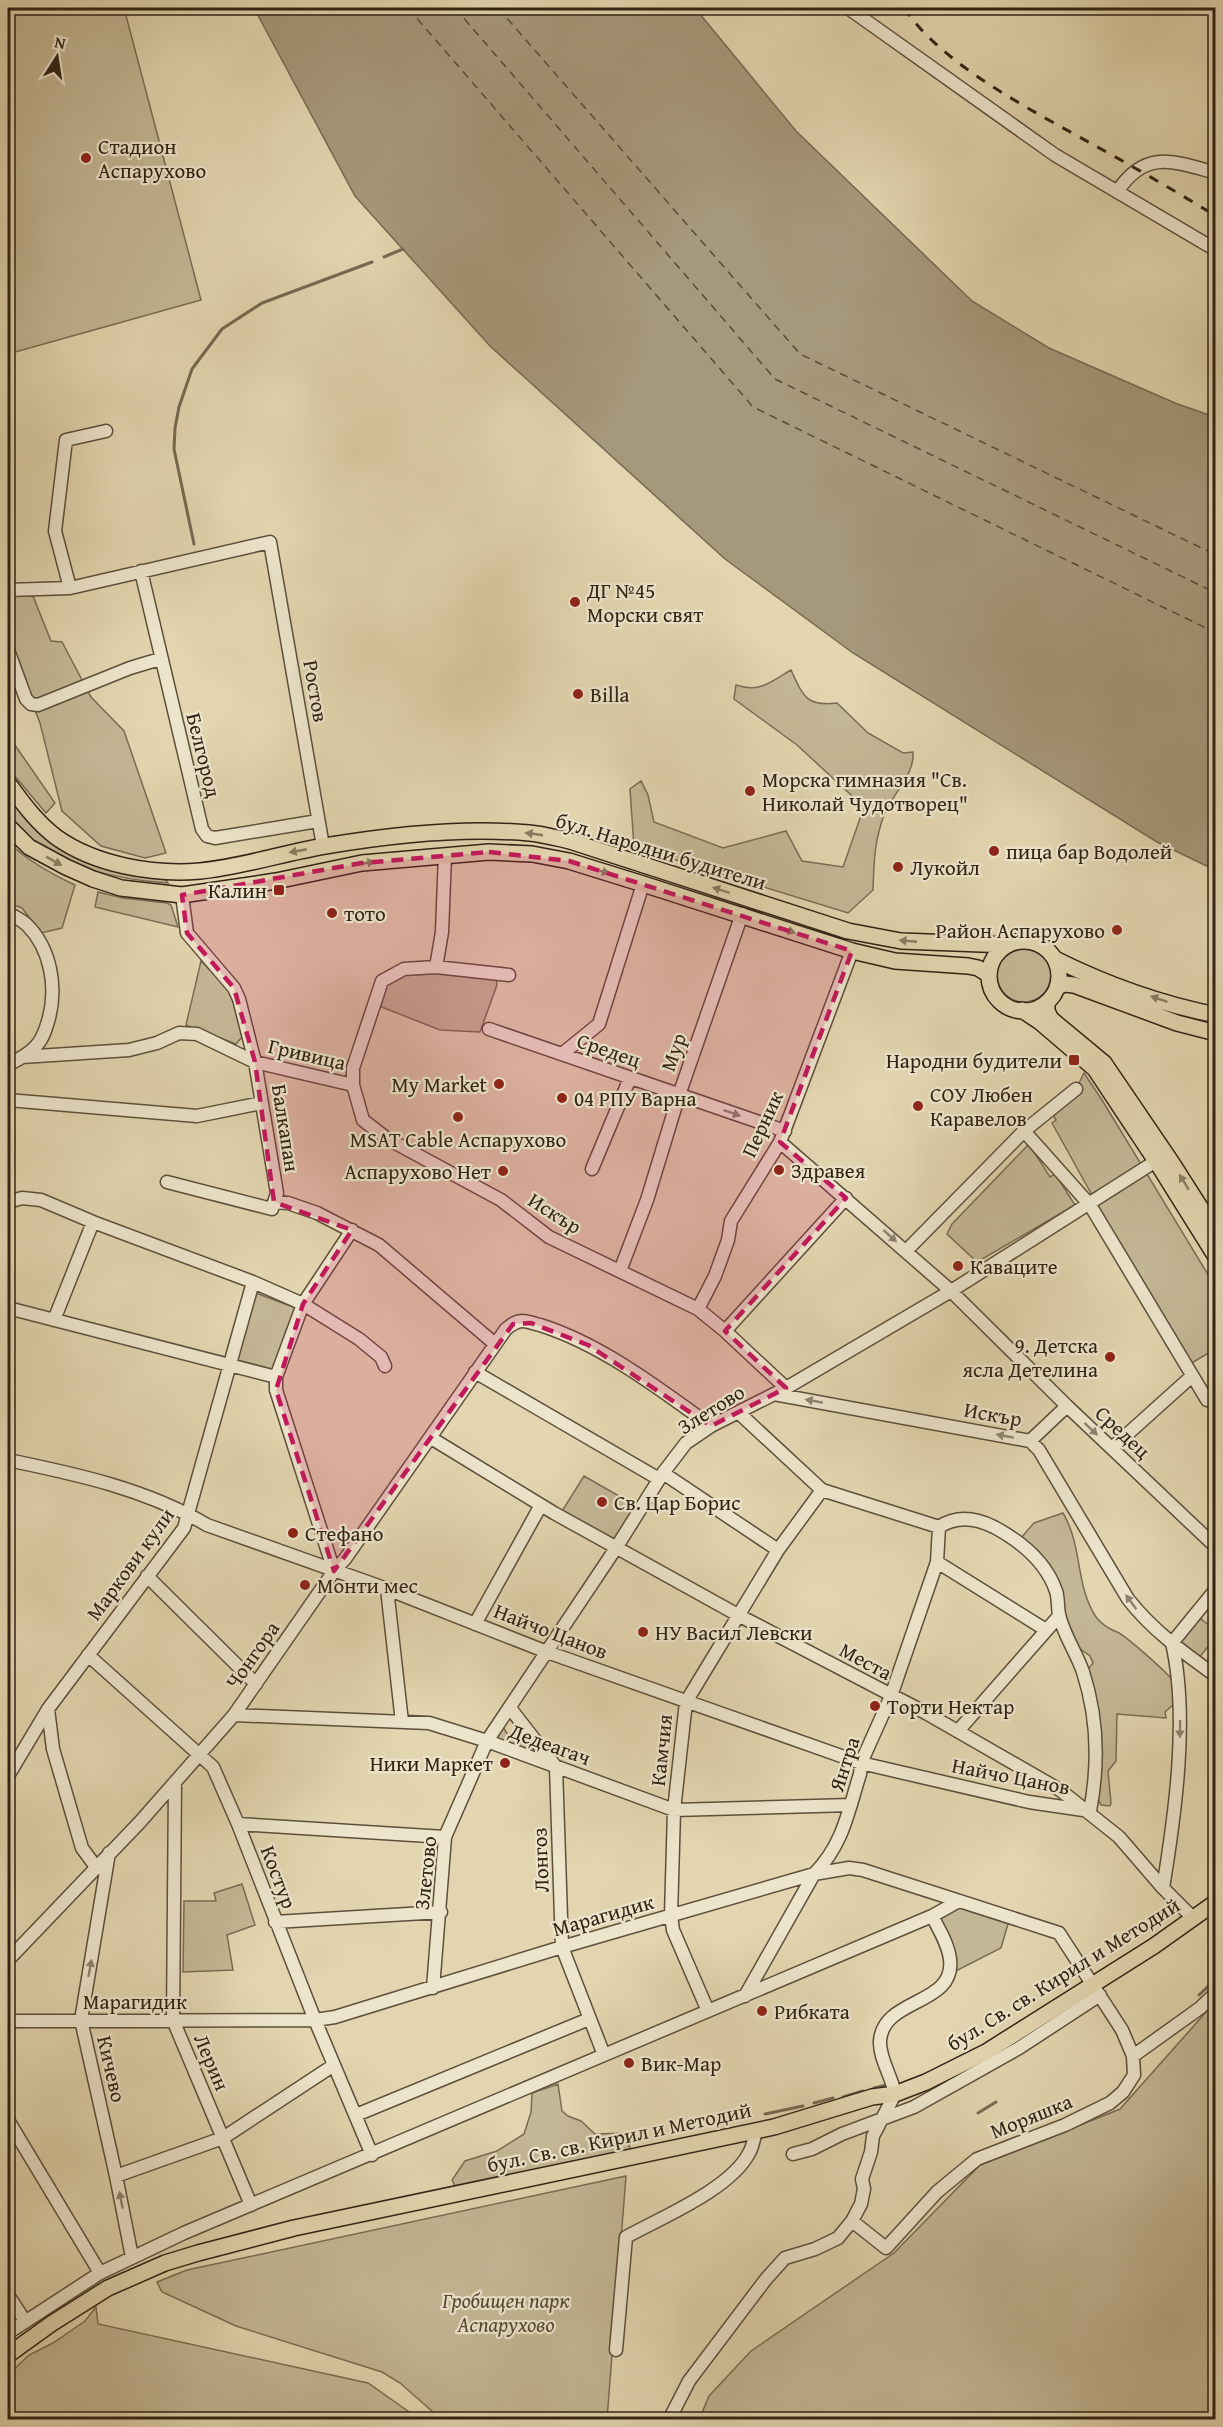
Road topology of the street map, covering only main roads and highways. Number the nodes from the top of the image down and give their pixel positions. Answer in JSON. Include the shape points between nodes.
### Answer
{"nodes":[{"id":1,"x":8,"y":783,"type":"edge"},
{"id":2,"x":8,"y":826,"type":"edge"},
{"id":3,"x":1008,"y":945,"type":"junction"},
{"id":4,"x":1055,"y":959,"type":"junction"},
{"id":5,"x":989,"y":975,"type":"junction"},
{"id":6,"x":1057,"y":987,"type":"junction"},
{"id":7,"x":1047,"y":1002,"type":"junction"},
{"id":8,"x":1022,"y":1010,"type":"junction"},
{"id":9,"x":1215,"y":1015,"type":"edge"},
{"id":10,"x":1215,"y":1033,"type":"edge"},
{"id":11,"x":1215,"y":1232,"type":"edge"},
{"id":12,"x":1215,"y":1257,"type":"edge"},
{"id":13,"x":1215,"y":1902,"type":"edge"},
{"id":14,"x":8,"y":2355,"type":"edge"}],
"edges":[{"from":3,"to":1,"type":"main road","name":"бул. Народни будители","one_way":true,"via":[[901,941],[848,931],[580,844],[532,833],[450,833],[323,846],[203,871],[177,873],[141,868],[93,855],[57,837],[29,812]]},
{"from":2,"to":5,"type":"main road","name":"бул. Народни будители","one_way":true,"via":[[29,847],[93,879],[122,888],[182,895],[362,863],[489,852],[532,854],[569,861],[852,951],[895,961],[968,966]]},
{"from":3,"to":4,"type":"main road","via":[[1036,943]]},
{"from":3,"to":5,"type":"main road","via":[[994,957]]},
{"from":4,"to":6,"type":"main road"},
{"from":9,"to":4,"type":"main road","one_way":true,"via":[[1116,985]]},
{"from":5,"to":8,"type":"main road","via":[[998,999]]},
{"from":6,"to":7,"type":"main road"},
{"from":6,"to":10,"type":"main road","via":[[1074,985]]},
{"from":7,"to":8,"type":"main road"},
{"from":11,"to":7,"type":"main road","one_way":true,"via":[[1104,1063],[1051,1019]]},
{"from":8,"to":12,"type":"main road","via":[[1095,1070]]},
{"from":13,"to":14,"type":"main road","name":"бул. Св. св. Кирил и Методий","via":[[1096,1990],[986,2052],[895,2094],[756,2130],[294,2228],[198,2253],[108,2288]]}]}
